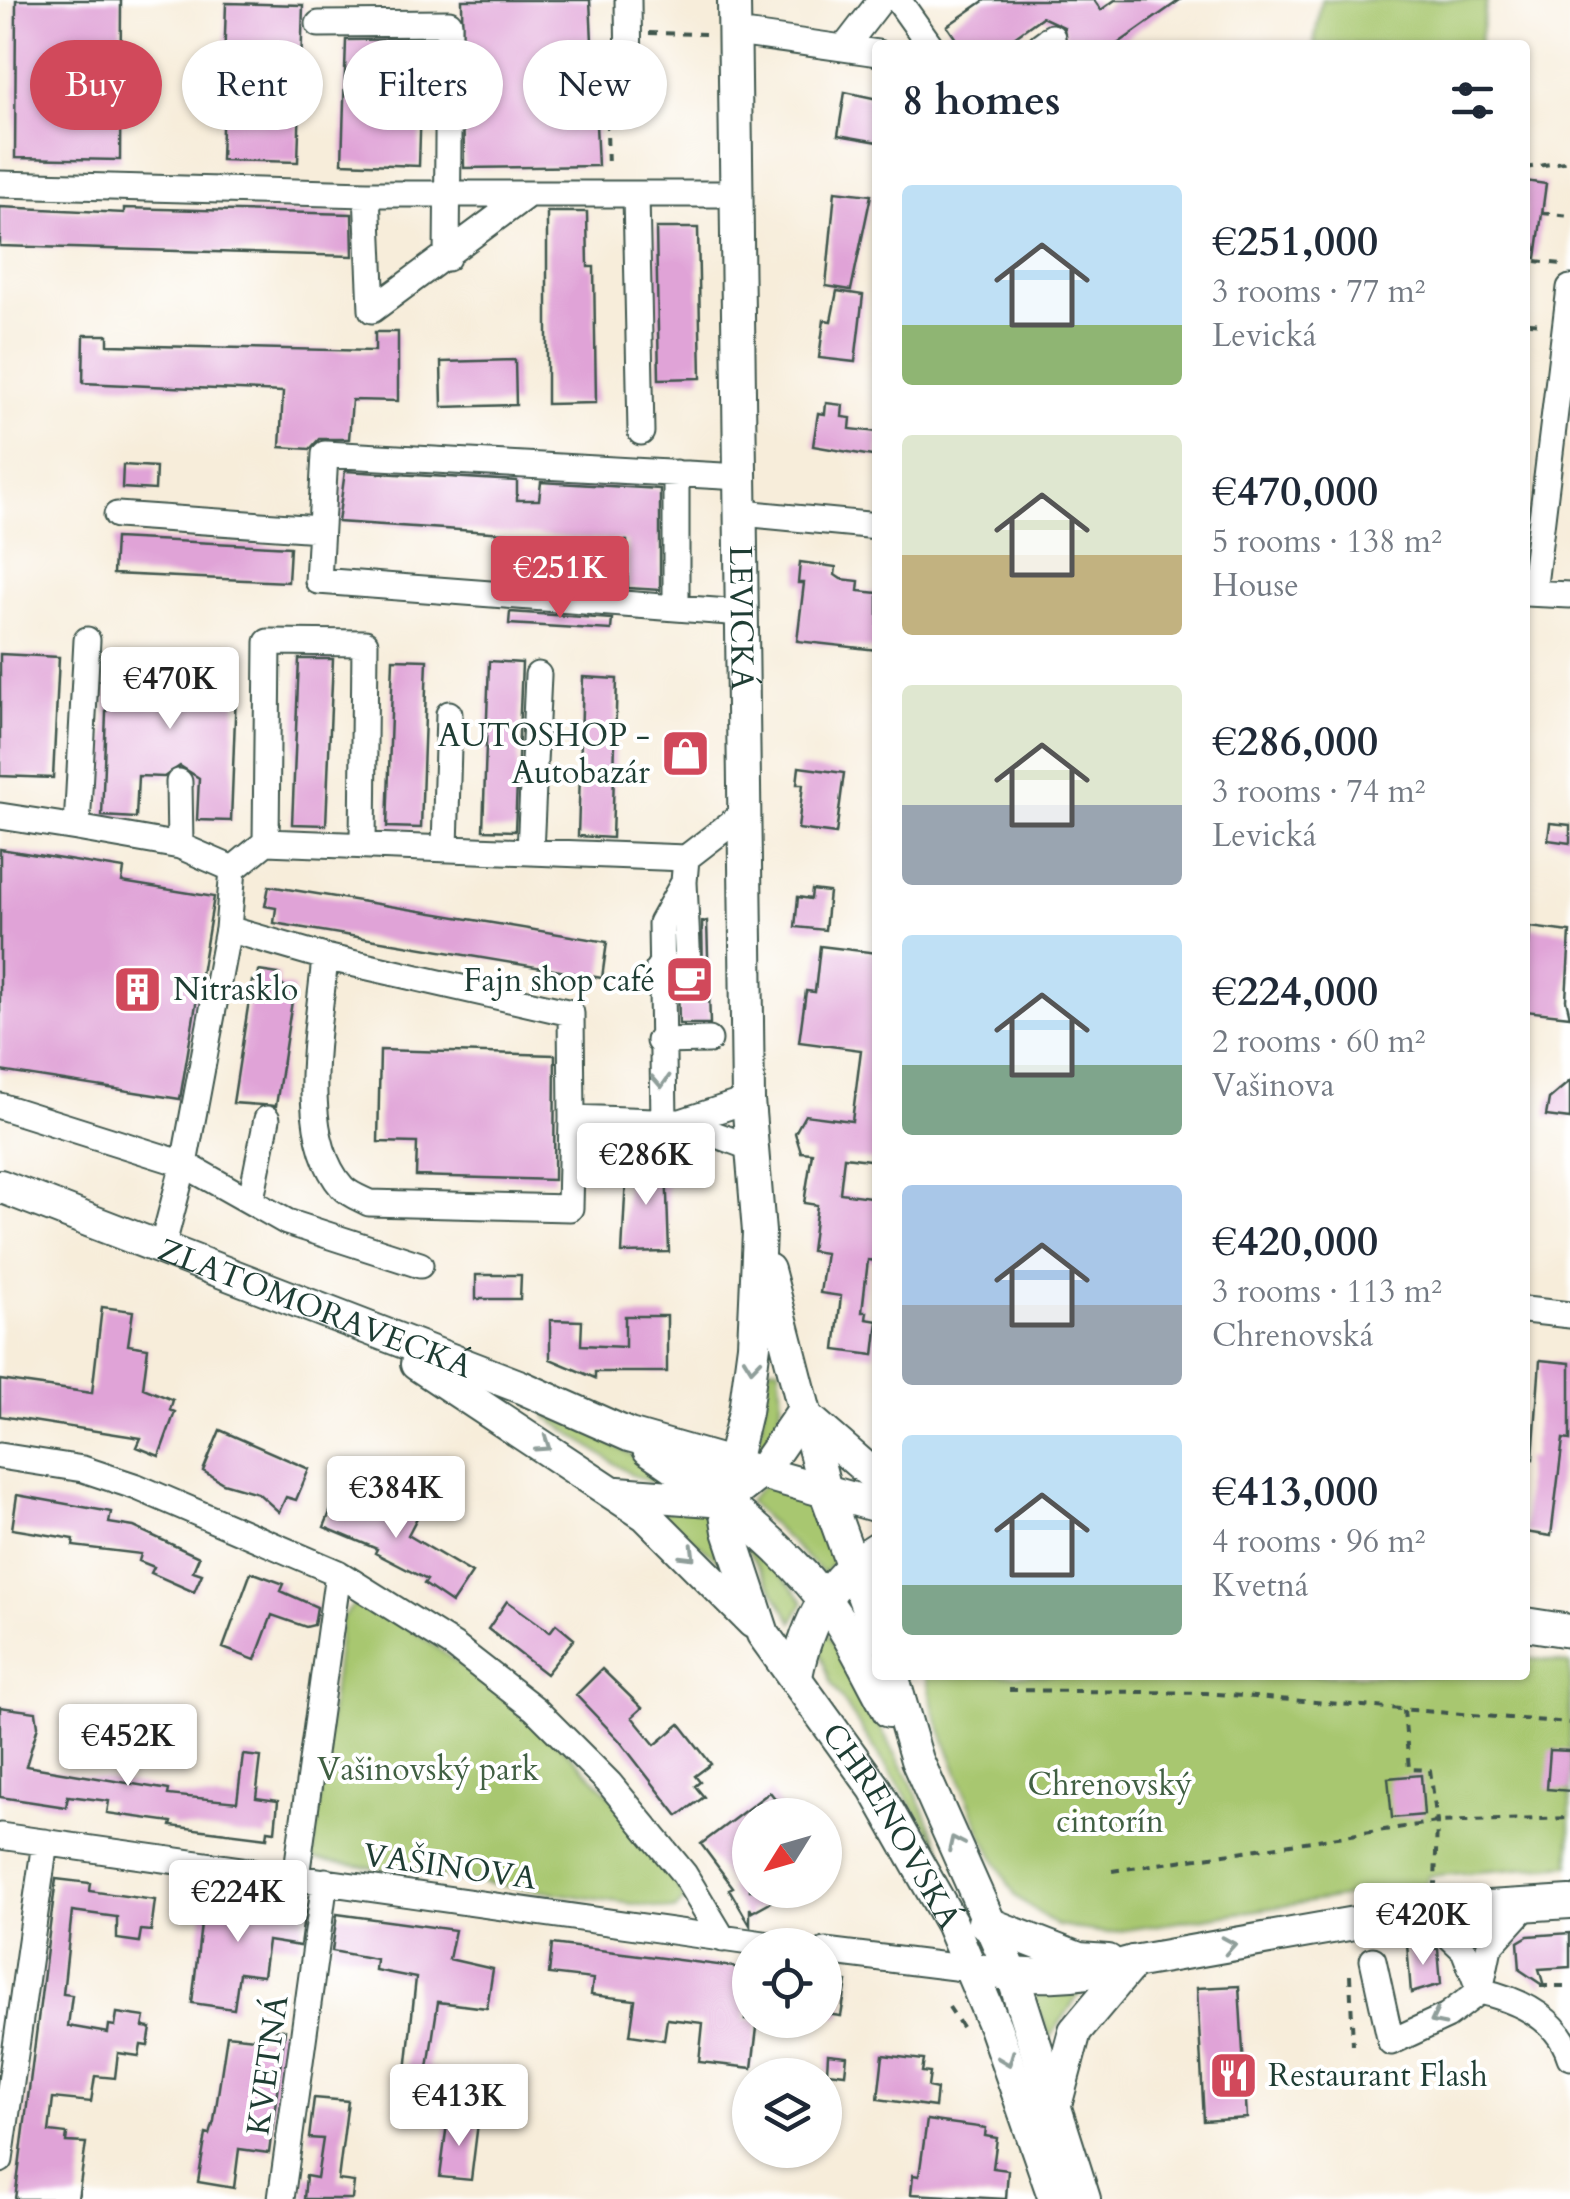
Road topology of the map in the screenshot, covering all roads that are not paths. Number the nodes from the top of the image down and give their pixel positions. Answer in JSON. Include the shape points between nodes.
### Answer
{"nodes":[{"id":1,"x":628,"y":0,"type":"edge"},
{"id":2,"x":734,"y":0,"type":"edge"},
{"id":3,"x":881,"y":0,"type":"edge"},
{"id":4,"x":898,"y":0,"type":"edge"},
{"id":5,"x":320,"y":24,"type":"dead end"},
{"id":6,"x":751,"y":35,"type":"dead end"},
{"id":7,"x":628,"y":40,"type":"edge"},
{"id":8,"x":926,"y":40,"type":"edge"},
{"id":9,"x":844,"y":48,"type":"junction"},
{"id":10,"x":872,"y":52,"type":"edge"},
{"id":11,"x":0,"y":184,"type":"edge"},
{"id":12,"x":367,"y":194,"type":"junction"},
{"id":13,"x":448,"y":194,"type":"junction"},
{"id":14,"x":736,"y":194,"type":"junction"},
{"id":15,"x":526,"y":195,"type":"junction"},
{"id":16,"x":636,"y":195,"type":"junction"},
{"id":17,"x":447,"y":258,"type":"junction"},
{"id":18,"x":1570,"y":288,"type":"edge"},
{"id":19,"x":641,"y":432,"type":"dead end"},
{"id":20,"x":676,"y":473,"type":"junction"},
{"id":21,"x":741,"y":477,"type":"junction"},
{"id":22,"x":742,"y":512,"type":"junction"},
{"id":23,"x":117,"y":515,"type":"dead end"},
{"id":24,"x":872,"y":525,"type":"edge"},
{"id":25,"x":320,"y":529,"type":"junction"},
{"id":26,"x":1530,"y":586,"type":"edge"},
{"id":27,"x":1530,"y":593,"type":"edge"},
{"id":28,"x":1570,"y":595,"type":"edge"},
{"id":29,"x":676,"y":608,"type":"junction"},
{"id":30,"x":742,"y":613,"type":"junction"},
{"id":31,"x":87,"y":640,"type":"dead end"},
{"id":32,"x":538,"y":675,"type":"dead end"},
{"id":33,"x":450,"y":714,"type":"dead end"},
{"id":34,"x":178,"y":782,"type":"dead end"},
{"id":35,"x":743,"y":814,"type":"junction"},
{"id":36,"x":0,"y":816,"type":"edge"},
{"id":37,"x":77,"y":828,"type":"junction"},
{"id":38,"x":266,"y":842,"type":"junction"},
{"id":39,"x":363,"y":844,"type":"junction"},
{"id":40,"x":180,"y":846,"type":"junction"},
{"id":41,"x":445,"y":847,"type":"junction"},
{"id":42,"x":530,"y":852,"type":"junction"},
{"id":43,"x":233,"y":869,"type":"junction"},
{"id":44,"x":685,"y":870,"type":"junction"},
{"id":45,"x":228,"y":929,"type":"junction"},
{"id":46,"x":325,"y":957,"type":"junction"},
{"id":47,"x":709,"y":1040,"type":"dead end"},
{"id":48,"x":659,"y":1042,"type":"junction"},
{"id":49,"x":748,"y":1100,"type":"junction"},
{"id":50,"x":0,"y":1106,"type":"edge"},
{"id":51,"x":572,"y":1118,"type":"junction"},
{"id":52,"x":267,"y":1119,"type":"dead end"},
{"id":53,"x":672,"y":1122,"type":"junction"},
{"id":54,"x":752,"y":1148,"type":"junction"},
{"id":55,"x":184,"y":1164,"type":"junction"},
{"id":56,"x":0,"y":1186,"type":"edge"},
{"id":57,"x":251,"y":1199,"type":"junction"},
{"id":58,"x":759,"y":1232,"type":"junction"},
{"id":59,"x":162,"y":1248,"type":"junction"},
{"id":60,"x":420,"y":1264,"type":"dead end"},
{"id":61,"x":1530,"y":1310,"type":"edge"},
{"id":62,"x":331,"y":1314,"type":"junction"},
{"id":63,"x":1570,"y":1314,"type":"edge"},
{"id":64,"x":802,"y":1413,"type":"junction"},
{"id":65,"x":629,"y":1435,"type":"junction"},
{"id":66,"x":0,"y":1456,"type":"edge"},
{"id":67,"x":748,"y":1467,"type":"junction"},
{"id":68,"x":872,"y":1474,"type":"edge"},
{"id":69,"x":825,"y":1490,"type":"junction"},
{"id":70,"x":614,"y":1493,"type":"junction"},
{"id":71,"x":724,"y":1502,"type":"junction"},
{"id":72,"x":872,"y":1504,"type":"edge"},
{"id":73,"x":872,"y":1552,"type":"edge"},
{"id":74,"x":851,"y":1567,"type":"junction"},
{"id":75,"x":338,"y":1573,"type":"junction"},
{"id":76,"x":823,"y":1598,"type":"junction"},
{"id":77,"x":872,"y":1621,"type":"edge"},
{"id":78,"x":1530,"y":1625,"type":"edge"},
{"id":79,"x":1570,"y":1630,"type":"edge"},
{"id":80,"x":763,"y":1634,"type":"junction"},
{"id":81,"x":796,"y":1676,"type":"junction"},
{"id":82,"x":893,"y":1680,"type":"edge"},
{"id":83,"x":917,"y":1760,"type":"junction"},
{"id":84,"x":0,"y":1836,"type":"edge"},
{"id":85,"x":45,"y":1842,"type":"junction"},
{"id":86,"x":925,"y":1871,"type":"junction"},
{"id":87,"x":296,"y":1877,"type":"junction"},
{"id":88,"x":325,"y":1881,"type":"junction"},
{"id":89,"x":1570,"y":1902,"type":"edge"},
{"id":90,"x":1528,"y":1904,"type":"junction"},
{"id":91,"x":1423,"y":1911,"type":"junction"},
{"id":92,"x":993,"y":1927,"type":"junction"},
{"id":93,"x":723,"y":1939,"type":"junction"},
{"id":94,"x":732,"y":1940,"type":"edge"},
{"id":95,"x":842,"y":1953,"type":"edge"},
{"id":96,"x":1361,"y":1961,"type":"road end"},
{"id":97,"x":1133,"y":1962,"type":"junction"},
{"id":98,"x":971,"y":1969,"type":"junction"},
{"id":99,"x":1013,"y":1976,"type":"junction"},
{"id":100,"x":1480,"y":1990,"type":"junction"},
{"id":101,"x":1570,"y":2057,"type":"edge"},
{"id":102,"x":1056,"y":2102,"type":"junction"},
{"id":103,"x":0,"y":2160,"type":"edge"},
{"id":104,"x":281,"y":2199,"type":"edge"},
{"id":105,"x":1055,"y":2199,"type":"edge"},
{"id":106,"x":1084,"y":2199,"type":"edge"}],
"edges":[{"from":1,"to":7,"type":"street"},
{"from":2,"to":14,"type":"main road","name":"LEVICKÁ"},
{"from":3,"to":9,"type":"street"},
{"from":4,"to":8,"type":"street"},
{"from":5,"to":13,"type":"street","via":[[450,23]]},
{"from":6,"to":9,"type":"street"},
{"from":9,"to":10,"type":"street"},
{"from":11,"to":12,"type":"street"},
{"from":12,"to":13,"type":"street"},
{"from":12,"to":17,"type":"street","via":[[372,310]]},
{"from":13,"to":15,"type":"street"},
{"from":13,"to":17,"type":"street"},
{"from":14,"to":16,"type":"street"},
{"from":14,"to":21,"type":"main road","name":"LEVICKÁ"},
{"from":15,"to":16,"type":"street"},
{"from":15,"to":17,"type":"street"},
{"from":16,"to":19,"type":"street"},
{"from":18,"to":26,"type":"street"},
{"from":20,"to":21,"type":"street"},
{"from":20,"to":25,"type":"street","via":[[325,454]]},
{"from":20,"to":29,"type":"street"},
{"from":21,"to":22,"type":"main road","name":"LEVICKÁ"},
{"from":22,"to":24,"type":"street"},
{"from":22,"to":30,"type":"main road","name":"LEVICKÁ"},
{"from":23,"to":25,"type":"street"},
{"from":25,"to":29,"type":"street","via":[[318,581]]},
{"from":27,"to":28,"type":"street"},
{"from":29,"to":30,"type":"street"},
{"from":30,"to":35,"type":"main road","name":"LEVICKÁ"},
{"from":31,"to":37,"type":"street"},
{"from":32,"to":42,"type":"street"},
{"from":33,"to":41,"type":"street"},
{"from":34,"to":40,"type":"street"},
{"from":35,"to":44,"type":"street"},
{"from":35,"to":49,"type":"main road","name":"LEVICKÁ"},
{"from":36,"to":37,"type":"street"},
{"from":37,"to":40,"type":"street"},
{"from":38,"to":39,"type":"street"},
{"from":38,"to":39,"type":"street","via":[[268,642],[365,642]]},
{"from":38,"to":43,"type":"street"},
{"from":39,"to":41,"type":"street"},
{"from":40,"to":43,"type":"street"},
{"from":41,"to":42,"type":"street"},
{"from":42,"to":44,"type":"street"},
{"from":43,"to":45,"type":"street"},
{"from":44,"to":48,"type":"street","via":[[660,923]]},
{"from":45,"to":46,"type":"street"},
{"from":45,"to":55,"type":"street"},
{"from":46,"to":51,"type":"street","via":[[572,1014]]},
{"from":46,"to":51,"type":"street","via":[[313,1106],[342,1188],[369,1203],[570,1208]]},
{"from":47,"to":48,"type":"street"},
{"from":48,"to":53,"type":"street","one_way":true},
{"from":49,"to":53,"type":"street"},
{"from":49,"to":54,"type":"main road","name":"LEVICKÁ"},
{"from":50,"to":55,"type":"street"},
{"from":51,"to":53,"type":"street"},
{"from":52,"to":57,"type":"street"},
{"from":53,"to":54,"type":"street"},
{"from":54,"to":58,"type":"main road","name":"LEVICKÁ"},
{"from":55,"to":57,"type":"street"},
{"from":55,"to":59,"type":"street"},
{"from":56,"to":59,"type":"main road","name":"ZLATOMORAVECKÁ"},
{"from":57,"to":60,"type":"street","via":[[287,1222]]},
{"from":58,"to":64,"type":"main road","name":"LEVICKÁ"},
{"from":58,"to":67,"type":"main road","name":"LEVICKÁ","one_way":true},
{"from":59,"to":62,"type":"main road","name":"ZLATOMORAVECKÁ"},
{"from":61,"to":63,"type":"street"},
{"from":62,"to":65,"type":"main road","name":"ZLATOMORAVECKÁ"},
{"from":62,"to":70,"type":"main road","one_way":true,"via":[[474,1398]]},
{"from":64,"to":67,"type":"main road"},
{"from":64,"to":68,"type":"main road"},
{"from":64,"to":69,"type":"main road","name":"LEVICKÁ"},
{"from":65,"to":67,"type":"main road"},
{"from":65,"to":71,"type":"main road"},
{"from":66,"to":75,"type":"street","via":[[119,1481]]},
{"from":67,"to":69,"type":"main road"},
{"from":67,"to":71,"type":"main road","name":"CHRENOVSKÁ"},
{"from":69,"to":72,"type":"main road"},
{"from":69,"to":74,"type":"main road"},
{"from":70,"to":71,"type":"main road"},
{"from":70,"to":80,"type":"main road","one_way":true,"via":[[683,1548]]},
{"from":71,"to":76,"type":"main road"},
{"from":71,"to":80,"type":"main road","name":"CHRENOVSKÁ"},
{"from":73,"to":74,"type":"main road"},
{"from":74,"to":76,"type":"main road"},
{"from":74,"to":77,"type":"main road"},
{"from":75,"to":87,"type":"street"},
{"from":75,"to":93,"type":"street","via":[[454,1646],[535,1709],[609,1783],[684,1874]]},
{"from":76,"to":81,"type":"main road"},
{"from":76,"to":83,"type":"main road"},
{"from":78,"to":79,"type":"main road"},
{"from":80,"to":81,"type":"main road","name":"CHRENOVSKÁ"},
{"from":81,"to":86,"type":"main road","name":"CHRENOVSKÁ"},
{"from":82,"to":83,"type":"main road","name":"CHRENOVSKÁ"},
{"from":92,"to":83,"type":"main road","name":"CHRENOVSKÁ","one_way":true},
{"from":84,"to":85,"type":"street","name":"VAŠINOVA"},
{"from":85,"to":87,"type":"street","name":"VAŠINOVA"},
{"from":85,"to":103,"type":"street"},
{"from":86,"to":92,"type":"main road"},
{"from":86,"to":98,"type":"main road","name":"CHRENOVSKÁ"},
{"from":87,"to":88,"type":"street","name":"VAŠINOVA"},
{"from":88,"to":93,"type":"street","name":"VAŠINOVA"},
{"from":88,"to":104,"type":"street","name":"KVETNÁ"},
{"from":89,"to":90,"type":"main road"},
{"from":90,"to":91,"type":"main road"},
{"from":90,"to":100,"type":"street","via":[[1490,1947]]},
{"from":97,"to":91,"type":"main road","one_way":true},
{"from":91,"to":100,"type":"street","via":[[1464,1950]]},
{"from":92,"to":97,"type":"main road","via":[[1079,1959]]},
{"from":92,"to":99,"type":"main road","name":"CHRENOVSKÁ"},
{"from":93,"to":94,"type":"street","name":"VAŠINOVA"},
{"from":95,"to":98,"type":"street"},
{"from":100,"to":96,"type":"street","one_way":true,"via":[[1447,2016],[1391,2042]]},
{"from":97,"to":99,"type":"main road","via":[[1089,1975]]},
{"from":97,"to":102,"type":"main road","via":[[1075,2031]]},
{"from":98,"to":99,"type":"main road"},
{"from":98,"to":105,"type":"main road","name":"CHRENOVSKÁ","one_way":true},
{"from":99,"to":102,"type":"main road","name":"CHRENOVSKÁ"},
{"from":100,"to":101,"type":"street","via":[[1547,2018]]},
{"from":102,"to":106,"type":"main road","name":"CHRENOVSKÁ"}]}
